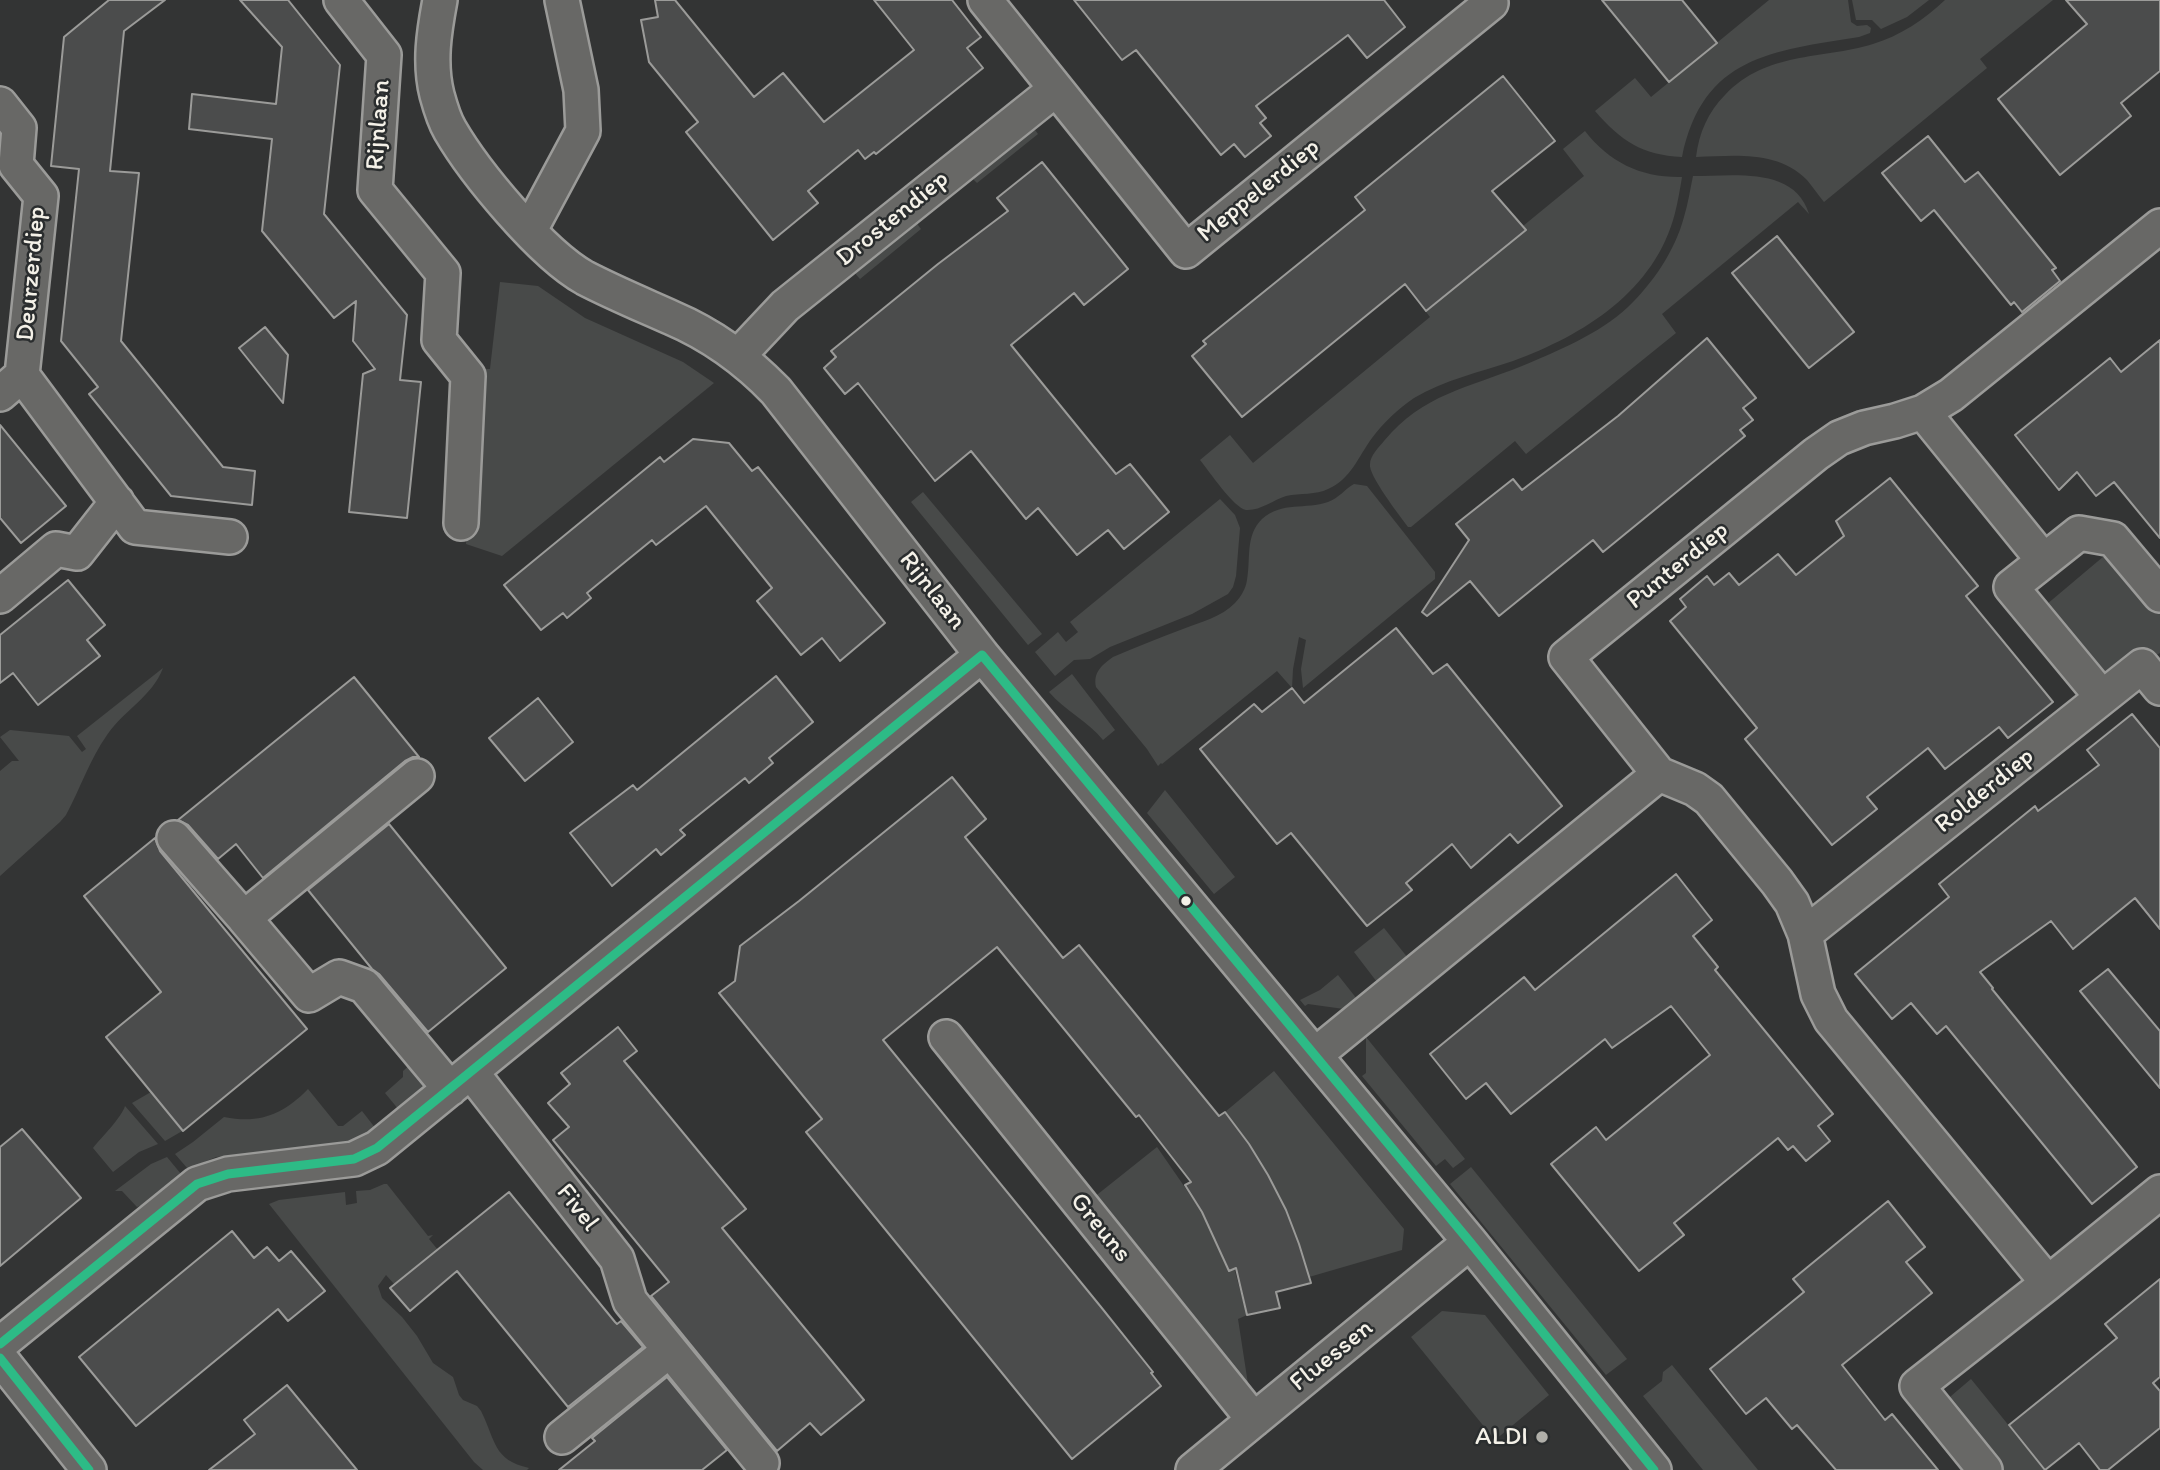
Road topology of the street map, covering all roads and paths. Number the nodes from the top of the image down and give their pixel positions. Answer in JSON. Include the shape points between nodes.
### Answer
{"nodes":[{"id":1,"x":341,"y":0,"type":"edge"},
{"id":2,"x":440,"y":0,"type":"edge"},
{"id":3,"x":562,"y":0,"type":"edge"},
{"id":4,"x":985,"y":0,"type":"edge"},
{"id":5,"x":1489,"y":0,"type":"edge"},
{"id":6,"x":1056,"y":89,"type":"junction"},
{"id":7,"x":0,"y":104,"type":"edge"},
{"id":8,"x":2160,"y":226,"type":"edge"},
{"id":9,"x":530,"y":230,"type":"junction"},
{"id":10,"x":738,"y":356,"type":"junction"},
{"id":11,"x":11,"y":385,"type":"edge"},
{"id":12,"x":1923,"y":412,"type":"junction"},
{"id":13,"x":117,"y":502,"type":"junction"},
{"id":14,"x":461,"y":523,"type":"dead end"},
{"id":15,"x":230,"y":537,"type":"dead end"},
{"id":16,"x":2044,"y":561,"type":"junction"},
{"id":17,"x":2160,"y":595,"type":"edge"},
{"id":18,"x":0,"y":596,"type":"edge"},
{"id":19,"x":982,"y":655,"type":"junction"},
{"id":20,"x":2160,"y":688,"type":"edge"},
{"id":21,"x":2102,"y":697,"type":"junction"},
{"id":22,"x":1659,"y":774,"type":"junction"},
{"id":23,"x":417,"y":776,"type":"dead end"},
{"id":24,"x":174,"y":838,"type":"dead end"},
{"id":25,"x":244,"y":918,"type":"junction"},
{"id":26,"x":1805,"y":934,"type":"junction"},
{"id":27,"x":946,"y":1037,"type":"dead end"},
{"id":28,"x":1315,"y":1055,"type":"junction"},
{"id":29,"x":461,"y":1080,"type":"junction"},
{"id":30,"x":2160,"y":1192,"type":"edge"},
{"id":31,"x":1471,"y":1242,"type":"junction"},
{"id":32,"x":2048,"y":1283,"type":"junction"},
{"id":33,"x":4,"y":1338,"type":"edge"},
{"id":34,"x":670,"y":1350,"type":"junction"},
{"id":35,"x":1254,"y":1420,"type":"junction"},
{"id":36,"x":562,"y":1437,"type":"dead end"},
{"id":37,"x":762,"y":1463,"type":"dead end"},
{"id":38,"x":89,"y":1470,"type":"edge"},
{"id":39,"x":1193,"y":1470,"type":"edge"},
{"id":40,"x":1654,"y":1470,"type":"edge"},
{"id":41,"x":1985,"y":1470,"type":"edge"}],
"edges":[{"from":1,"to":14,"type":"street","name":"Rijnlaan","via":[[384,55],[375,190],[443,273],[439,340],[468,376]]},
{"from":2,"to":9,"type":"street","name":"Rijnlaan","via":[[433,72],[449,128]]},
{"from":3,"to":9,"type":"street","via":[[581,90],[583,131]]},
{"from":4,"to":6,"type":"street"},
{"from":5,"to":6,"type":"street","name":"Meppelerdiep","via":[[1491,3],[1186,251]]},
{"from":6,"to":10,"type":"street","name":"Drostendiep","via":[[785,306]]},
{"from":7,"to":11,"type":"street","name":"Deurzerdiep","via":[[19,128],[16,165],[41,196]]},
{"from":8,"to":12,"type":"street","name":"Punterdiep","via":[[1974,378]]},
{"from":9,"to":10,"type":"street","name":"Rijnlaan","via":[[583,276],[675,319]]},
{"from":10,"to":19,"type":"street","name":"Rijnlaan","via":[[776,391]]},
{"from":11,"to":13,"type":"street","name":"Deurzerdiep"},
{"from":12,"to":16,"type":"street"},
{"from":12,"to":22,"type":"street","name":"Punterdiep","via":[[1839,438],[1566,657]]},
{"from":13,"to":15,"type":"street","name":"Deurzerdiep","via":[[135,527]]},
{"from":13,"to":18,"type":"street","via":[[78,553],[56,549]]},
{"from":16,"to":17,"type":"street","via":[[2079,533],[2113,539]]},
{"from":16,"to":21,"type":"street","via":[[2011,587]]},
{"from":19,"to":28,"type":"street","name":"Rijnlaan"},
{"from":19,"to":29,"type":"street"},
{"from":20,"to":21,"type":"street","name":"Rolderdiep","via":[[2141,666]]},
{"from":21,"to":26,"type":"street","name":"Rolderdiep"},
{"from":22,"to":26,"type":"street","via":[[1709,799],[1792,903]]},
{"from":22,"to":28,"type":"street"},
{"from":23,"to":25,"type":"street"},
{"from":24,"to":25,"type":"street","name":"Fivel"},
{"from":25,"to":29,"type":"street","name":"Fivel","via":[[309,995],[339,977],[364,986]]},
{"from":26,"to":32,"type":"street","via":[[1818,993],[1831,1020]]},
{"from":27,"to":35,"type":"street","name":"Greuns"},
{"from":28,"to":31,"type":"street","name":"Rijnlaan"},
{"from":29,"to":33,"type":"street","via":[[377,1148],[354,1159],[228,1174],[197,1184]]},
{"from":29,"to":34,"type":"street","name":"Fivel","via":[[617,1259],[630,1301]]},
{"from":30,"to":32,"type":"street"},
{"from":31,"to":35,"type":"street","name":"Fluessen"},
{"from":31,"to":40,"type":"street","name":"Rijnlaan"},
{"from":32,"to":41,"type":"street","via":[[1917,1386]]},
{"from":33,"to":38,"type":"street"},
{"from":34,"to":36,"type":"street"},
{"from":34,"to":37,"type":"street","name":"Fivel"},
{"from":35,"to":39,"type":"street","name":"Fluessen"}]}
